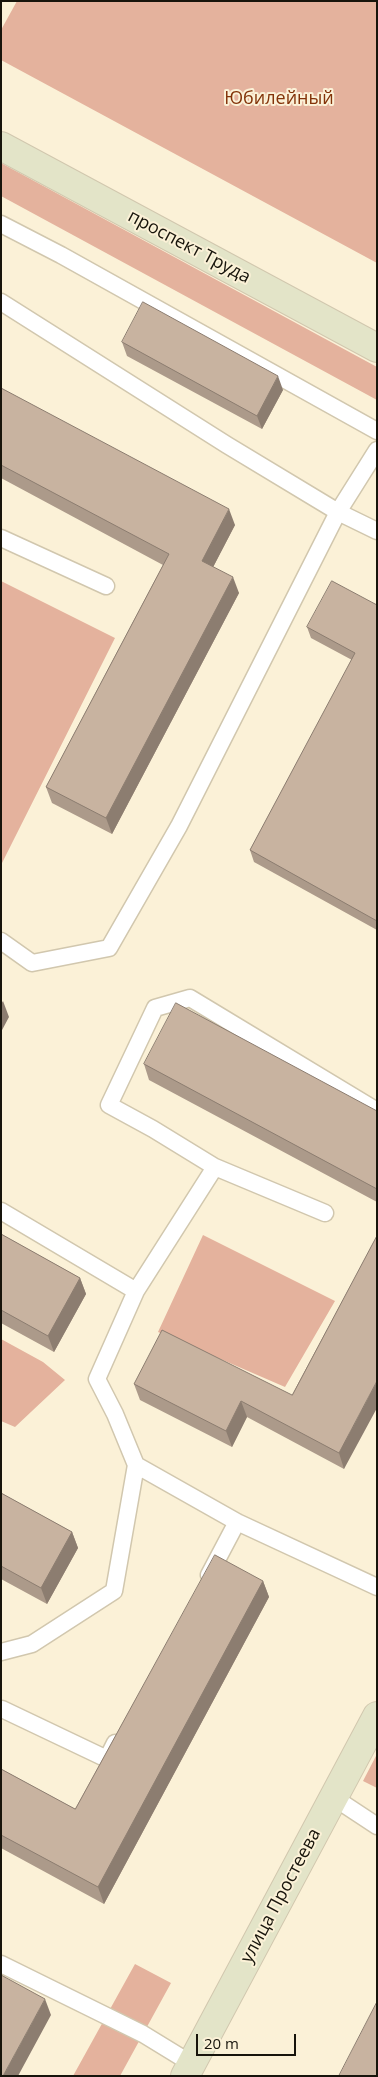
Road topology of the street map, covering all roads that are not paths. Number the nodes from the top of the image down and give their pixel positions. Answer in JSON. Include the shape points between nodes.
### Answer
{"nodes":[{"id":1,"x":1,"y":146,"type":"edge"},
{"id":2,"x":1,"y":224,"type":"edge"},
{"id":3,"x":1,"y":302,"type":"edge"},
{"id":4,"x":377,"y":348,"type":"edge"},
{"id":5,"x":377,"y":431,"type":"edge"},
{"id":6,"x":377,"y":450,"type":"edge"},
{"id":7,"x":338,"y":512,"type":"junction"},
{"id":8,"x":377,"y":531,"type":"edge"},
{"id":9,"x":1,"y":538,"type":"edge"},
{"id":10,"x":106,"y":586,"type":"dead end"},
{"id":11,"x":1,"y":941,"type":"edge"},
{"id":12,"x":377,"y":1111,"type":"edge"},
{"id":13,"x":215,"y":1167,"type":"junction"},
{"id":14,"x":1,"y":1211,"type":"edge"},
{"id":15,"x":325,"y":1213,"type":"dead end"},
{"id":16,"x":136,"y":1291,"type":"junction"},
{"id":17,"x":136,"y":1465,"type":"junction"},
{"id":18,"x":237,"y":1522,"type":"junction"},
{"id":19,"x":202,"y":1587,"type":"edge"},
{"id":20,"x":377,"y":1587,"type":"edge"},
{"id":21,"x":1,"y":1652,"type":"edge"},
{"id":22,"x":2,"y":1710,"type":"edge"},
{"id":23,"x":377,"y":1716,"type":"edge"},
{"id":24,"x":125,"y":1725,"type":"edge"},
{"id":25,"x":333,"y":1797,"type":"junction"},
{"id":26,"x":377,"y":1826,"type":"edge"},
{"id":27,"x":1,"y":1964,"type":"edge"},
{"id":28,"x":189,"y":2070,"type":"edge"}],
"edges":[{"from":1,"to":4,"type":"street","name":"проспект Труда"},
{"from":2,"to":5,"type":"lane","via":[[61,254]]},
{"from":3,"to":7,"type":"lane"},
{"from":6,"to":7,"type":"lane"},
{"from":7,"to":8,"type":"lane"},
{"from":7,"to":11,"type":"lane","via":[[179,826],[109,948],[32,963]]},
{"from":9,"to":10,"type":"lane"},
{"from":12,"to":13,"type":"lane","via":[[190,998],[155,1008],[109,1105]]},
{"from":13,"to":15,"type":"lane"},
{"from":13,"to":16,"type":"lane"},
{"from":14,"to":16,"type":"lane"},
{"from":16,"to":17,"type":"lane","via":[[97,1379]]},
{"from":17,"to":18,"type":"lane"},
{"from":17,"to":21,"type":"lane","via":[[114,1591],[32,1644]]},
{"from":18,"to":19,"type":"lane"},
{"from":18,"to":20,"type":"lane"},
{"from":22,"to":24,"type":"lane","via":[[106,1759]]},
{"from":23,"to":25,"type":"street","name":"улица Простеева"},
{"from":25,"to":26,"type":"lane"},
{"from":25,"to":28,"type":"street","name":"улица Простеева"},
{"from":27,"to":28,"type":"lane","via":[[143,2034]]}]}
